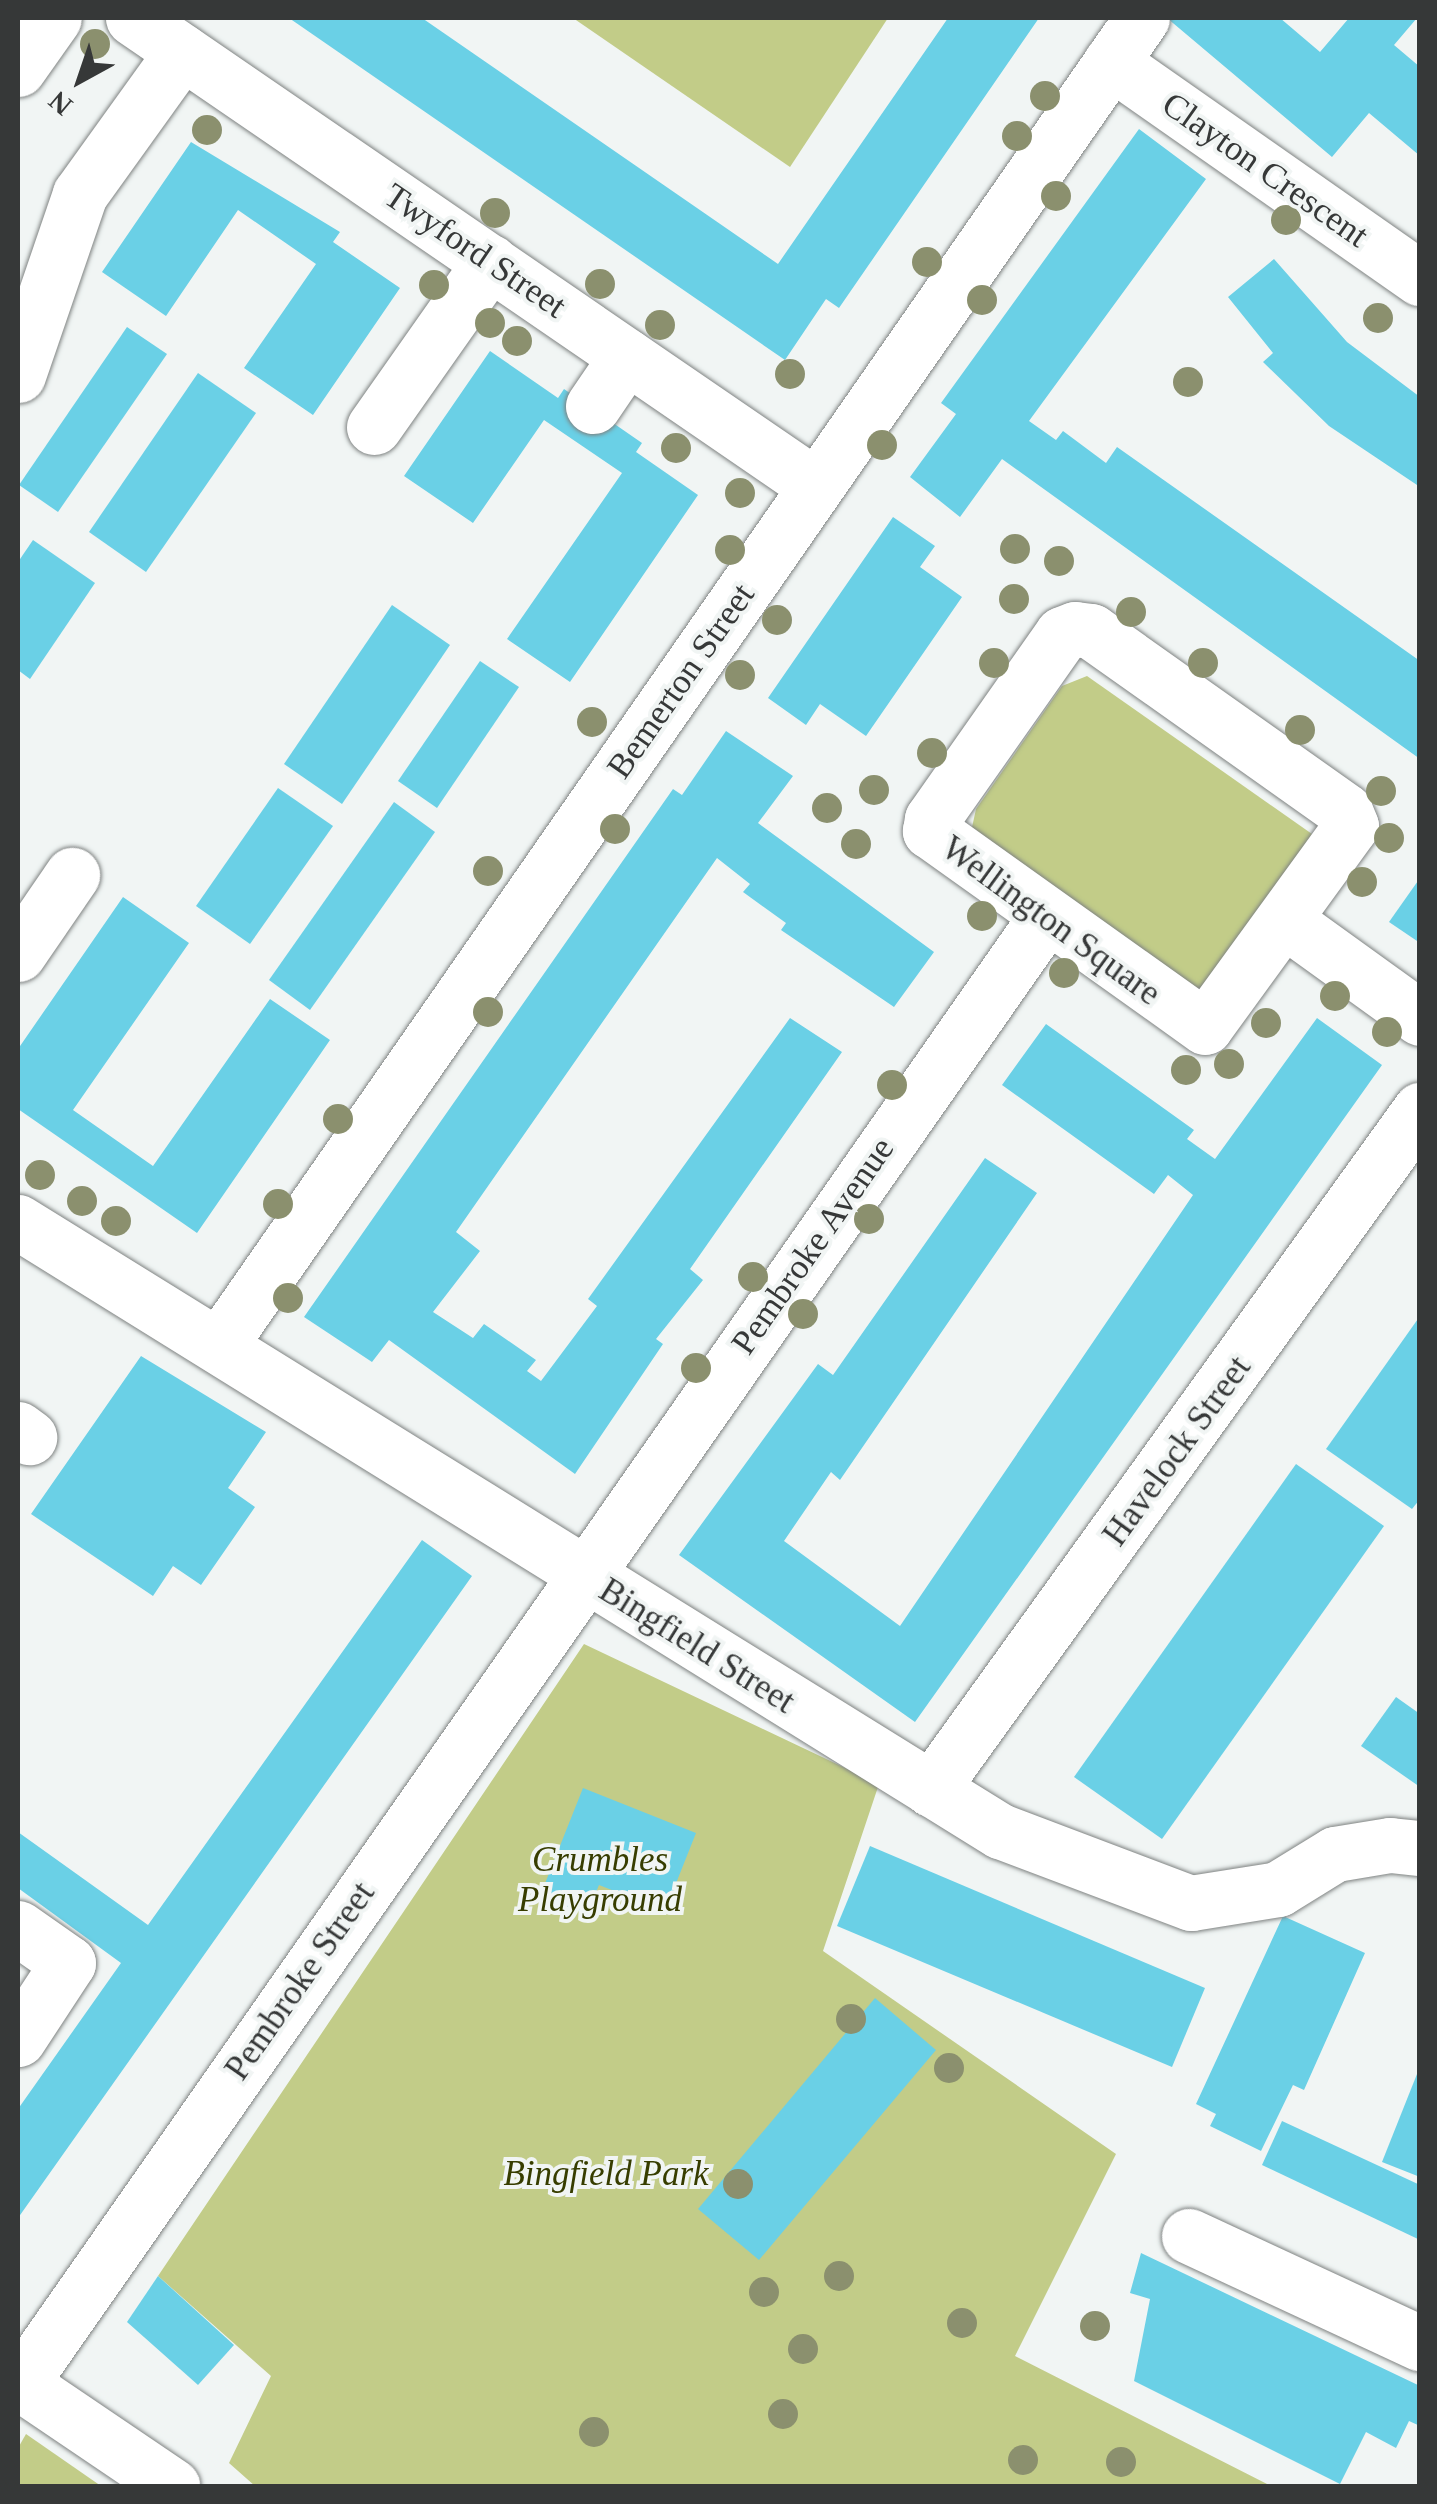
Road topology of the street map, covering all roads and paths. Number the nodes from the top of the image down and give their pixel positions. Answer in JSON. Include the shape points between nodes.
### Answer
{"nodes":[{"id":1,"x":54,"y":18,"type":"edge"},
{"id":2,"x":133,"y":18,"type":"edge"},
{"id":3,"x":1142,"y":18,"type":"edge"},
{"id":4,"x":182,"y":52,"type":"junction"},
{"id":5,"x":1111,"y":62,"type":"junction"},
{"id":6,"x":18,"y":69,"type":"edge"},
{"id":7,"x":490,"y":262,"type":"junction"},
{"id":8,"x":1420,"y":278,"type":"edge"},
{"id":9,"x":21,"y":350,"type":"edge"},
{"id":10,"x":627,"y":356,"type":"junction"},
{"id":11,"x":593,"y":406,"type":"dead end"},
{"id":12,"x":374,"y":428,"type":"dead end"},
{"id":13,"x":816,"y":486,"type":"junction"},
{"id":14,"x":72,"y":875,"type":"dead end"},
{"id":15,"x":1045,"y":918,"type":"junction"},
{"id":16,"x":1286,"y":922,"type":"junction"},
{"id":17,"x":18,"y":954,"type":"edge"},
{"id":18,"x":1420,"y":1018,"type":"edge"},
{"id":19,"x":1416,"y":1123,"type":"edge"},
{"id":20,"x":18,"y":1222,"type":"edge"},
{"id":21,"x":220,"y":1344,"type":"junction"},
{"id":22,"x":582,"y":1574,"type":"junction"},
{"id":23,"x":930,"y":1789,"type":"junction"},
{"id":24,"x":1420,"y":1848,"type":"edge"},
{"id":25,"x":18,"y":1928,"type":"edge"},
{"id":26,"x":18,"y":2040,"type":"edge"},
{"id":27,"x":1189,"y":2236,"type":"dead end"},
{"id":28,"x":1417,"y":2334,"type":"edge"},
{"id":29,"x":24,"y":2367,"type":"edge"},
{"id":30,"x":172,"y":2486,"type":"edge"}],
"edges":[{"from":1,"to":6,"type":"street"},
{"from":2,"to":4,"type":"street","name":"Twyford Street"},
{"from":3,"to":5,"type":"street","name":"Bemerton Street"},
{"from":4,"to":7,"type":"street","name":"Twyford Street","via":[[341,186]]},
{"from":4,"to":9,"type":"street","via":[[80,194]]},
{"from":5,"to":8,"type":"street","name":"Clayton Crescent"},
{"from":5,"to":13,"type":"street","name":"Bemerton Street"},
{"from":7,"to":10,"type":"street","name":"Twyford Street"},
{"from":7,"to":12,"type":"street"},
{"from":10,"to":11,"type":"street"},
{"from":10,"to":13,"type":"street","name":"Twyford Street"},
{"from":13,"to":21,"type":"street","name":"Bemerton Street"},
{"from":14,"to":17,"type":"street"},
{"from":15,"to":16,"type":"street","name":"Wellington Square","via":[[1206,1027]]},
{"from":15,"to":16,"type":"street","name":"Wellington Square","via":[[930,831],[932,819],[1062,634],[1075,629],[1090,631],[1345,811],[1350,826],[1343,842]]},
{"from":15,"to":22,"type":"street","name":"Pembroke Avenue"},
{"from":16,"to":18,"type":"street"},
{"from":19,"to":23,"type":"street","name":"Havelock Street"},
{"from":20,"to":21,"type":"street","name":"Bingfield Street"},
{"from":21,"to":22,"type":"street","name":"Bingfield Street"},
{"from":22,"to":23,"type":"street","name":"Bingfield Street"},
{"from":22,"to":29,"type":"street","name":"Pembroke Street"},
{"from":23,"to":24,"type":"street","name":"Bingfield Street","via":[[1000,1831],[1191,1903],[1278,1889],[1334,1854]]},
{"from":25,"to":26,"type":"street","via":[[68,1962]]},
{"from":27,"to":28,"type":"street"},
{"from":29,"to":30,"type":"street"}]}
